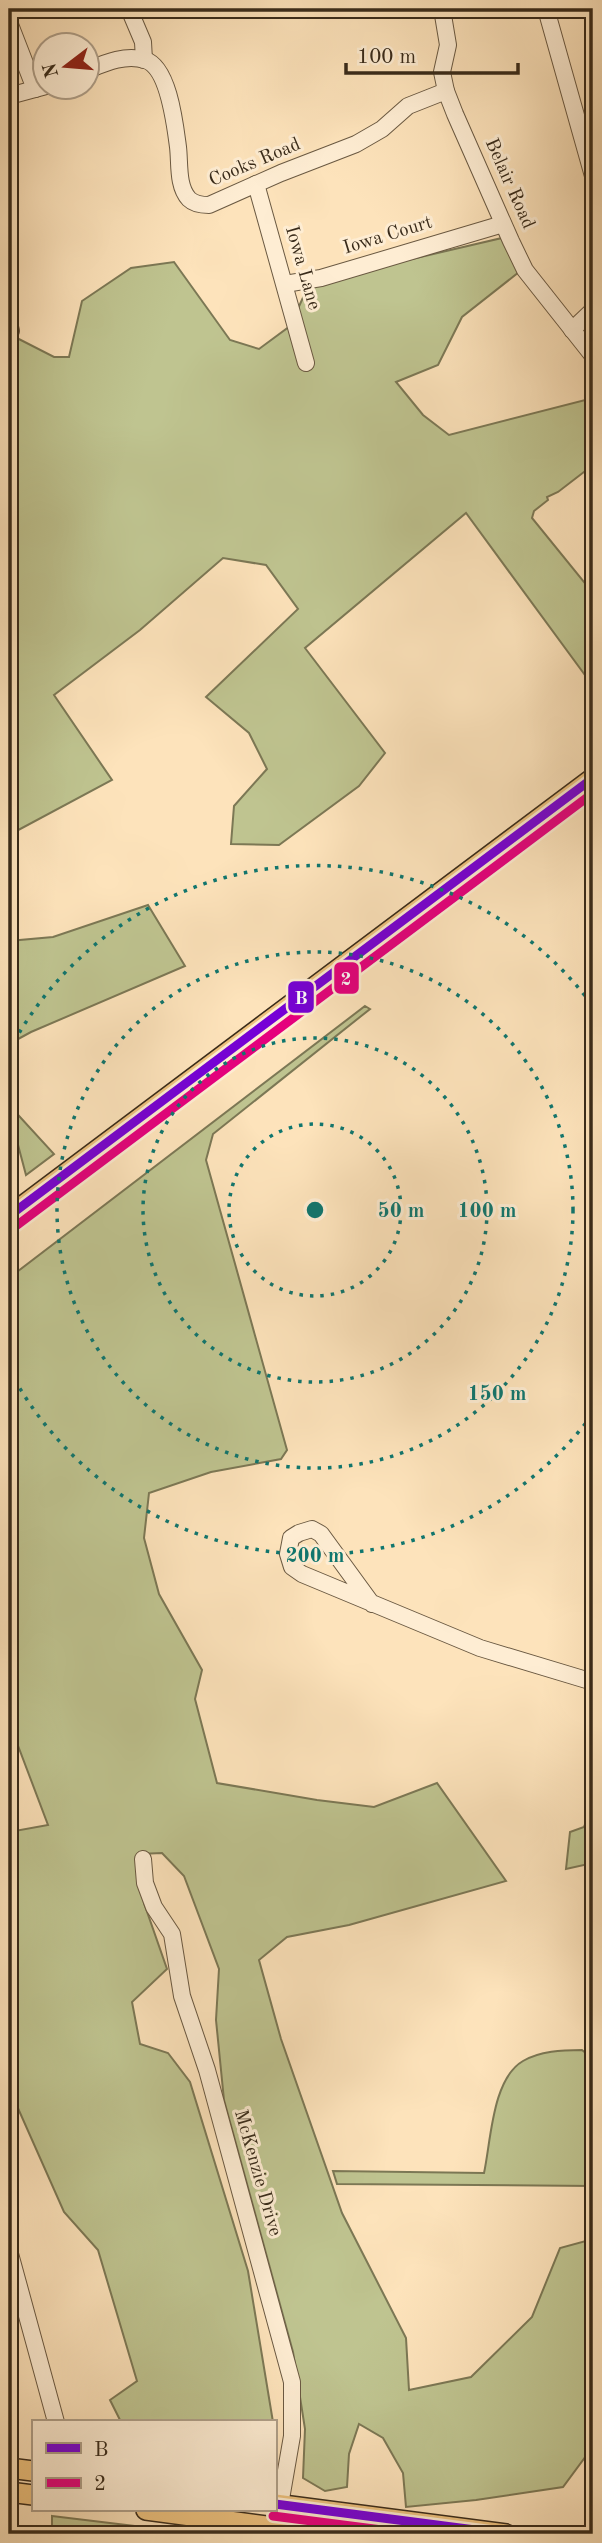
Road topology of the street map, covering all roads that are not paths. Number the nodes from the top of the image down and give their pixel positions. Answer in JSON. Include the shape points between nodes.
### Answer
{"nodes":[{"id":1,"x":129,"y":9,"type":"edge"},
{"id":2,"x":442,"y":9,"type":"edge"},
{"id":3,"x":546,"y":9,"type":"edge"},
{"id":4,"x":9,"y":22,"type":"edge"},
{"id":5,"x":144,"y":60,"type":"junction"},
{"id":6,"x":102,"y":65,"type":"edge"},
{"id":7,"x":32,"y":70,"type":"edge"},
{"id":8,"x":32,"y":89,"type":"edge"},
{"id":9,"x":446,"y":91,"type":"junction"},
{"id":10,"x":9,"y":96,"type":"edge"},
{"id":11,"x":593,"y":176,"type":"edge"},
{"id":12,"x":256,"y":184,"type":"junction"},
{"id":13,"x":503,"y":223,"type":"junction"},
{"id":14,"x":285,"y":284,"type":"junction"},
{"id":15,"x":593,"y":310,"type":"edge"},
{"id":16,"x":572,"y":330,"type":"junction"},
{"id":17,"x":593,"y":356,"type":"edge"},
{"id":18,"x":306,"y":363,"type":"dead end"},
{"id":19,"x":593,"y":778,"type":"edge"},
{"id":20,"x":9,"y":1216,"type":"edge"},
{"id":21,"x":372,"y":1604,"type":"junction"},
{"id":22,"x":593,"y":1682,"type":"edge"},
{"id":23,"x":143,"y":1859,"type":"dead end"},
{"id":24,"x":9,"y":2250,"type":"edge"},
{"id":25,"x":55,"y":2420,"type":"edge"},
{"id":26,"x":9,"y":2468,"type":"edge"},
{"id":27,"x":32,"y":2471,"type":"edge"},
{"id":28,"x":277,"y":2505,"type":"edge"},
{"id":29,"x":161,"y":2512,"type":"edge"},
{"id":30,"x":327,"y":2534,"type":"edge"},
{"id":31,"x":506,"y":2534,"type":"edge"}],
"edges":[{"from":1,"to":5,"type":"street","via":[[143,42]]},
{"from":2,"to":9,"type":"street","name":"Belair Road","via":[[448,44],[442,72]]},
{"from":3,"to":11,"type":"street"},
{"from":4,"to":7,"type":"street"},
{"from":5,"to":6,"type":"street","via":[[118,59]]},
{"from":5,"to":12,"type":"street","name":"Cooks Road","via":[[163,80],[181,184],[188,199],[209,205]]},
{"from":8,"to":10,"type":"street"},
{"from":9,"to":12,"type":"street","name":"Cooks Road","via":[[408,106],[356,144]]},
{"from":9,"to":13,"type":"street","name":"Belair Road"},
{"from":12,"to":14,"type":"street","name":"Iowa Lane"},
{"from":13,"to":14,"type":"street","name":"Iowa Court","via":[[321,278]]},
{"from":13,"to":16,"type":"street","name":"Belair Road","via":[[526,270]]},
{"from":14,"to":18,"type":"street","name":"Iowa Lane"},
{"from":15,"to":16,"type":"street"},
{"from":16,"to":17,"type":"street","name":"Belair Road"},
{"from":19,"to":20,"type":"main road"},
{"from":21,"to":21,"type":"street","via":[[292,1566],[288,1554],[291,1538],[312,1530],[321,1534]]},
{"from":21,"to":22,"type":"street","via":[[480,1648]]},
{"from":23,"to":28,"type":"street","name":"McKenzie Drive","via":[[154,1907],[172,1934],[182,1996],[207,2070],[292,2382],[292,2435]]},
{"from":24,"to":25,"type":"street"},
{"from":26,"to":27,"type":"main road"},
{"from":28,"to":31,"type":"main road"},
{"from":29,"to":30,"type":"main road"}]}
